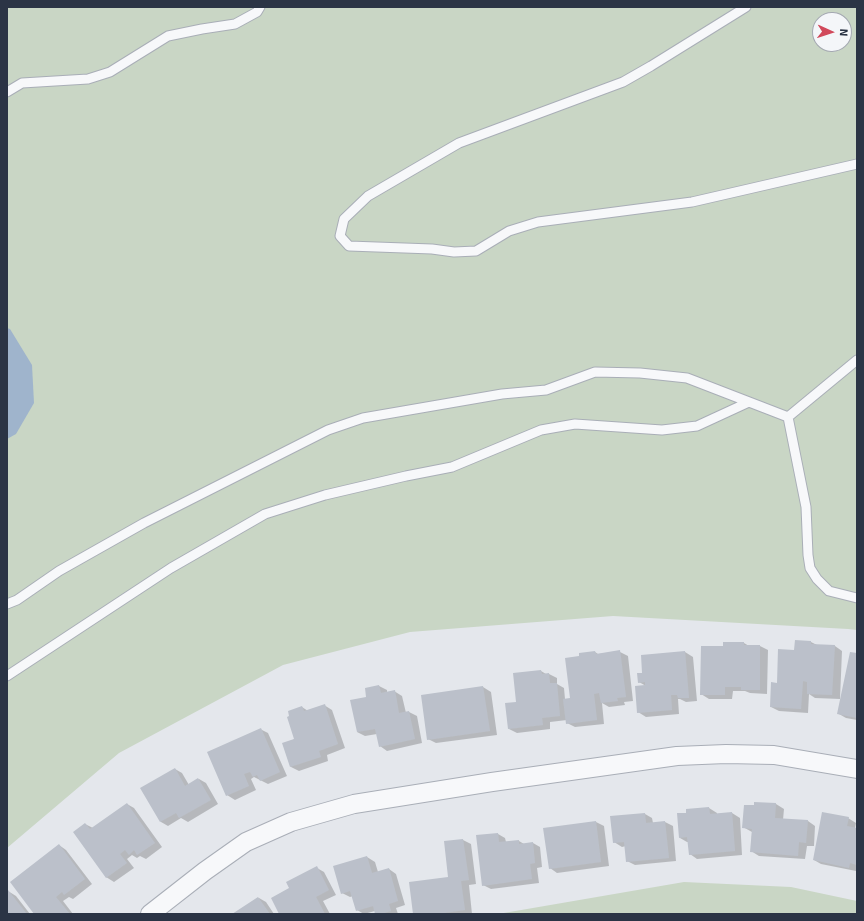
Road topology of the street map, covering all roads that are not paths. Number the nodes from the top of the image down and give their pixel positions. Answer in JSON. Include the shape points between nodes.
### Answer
{"nodes":[{"id":1,"x":260,"y":7,"type":"edge"},
{"id":2,"x":746,"y":7,"type":"edge"},
{"id":3,"x":7,"y":92,"type":"edge"},
{"id":4,"x":857,"y":164,"type":"edge"},
{"id":5,"x":857,"y":360,"type":"edge"},
{"id":6,"x":749,"y":402,"type":"junction"},
{"id":7,"x":788,"y":417,"type":"junction"},
{"id":8,"x":857,"y":598,"type":"edge"},
{"id":9,"x":7,"y":604,"type":"edge"},
{"id":10,"x":7,"y":676,"type":"edge"},
{"id":11,"x":857,"y":769,"type":"edge"},
{"id":12,"x":150,"y":914,"type":"edge"}],
"edges":[{"from":1,"to":3,"type":"lane","via":[[257,12],[235,24],[168,36],[110,72],[88,79],[22,83]]},
{"from":2,"to":4,"type":"lane","via":[[623,82],[459,143],[368,196],[344,219],[340,236],[349,246],[476,251],[509,232],[538,222],[692,202]]},
{"from":5,"to":7,"type":"lane"},
{"from":6,"to":7,"type":"lane"},
{"from":6,"to":9,"type":"lane","via":[[687,378],[595,372],[546,390],[502,394],[363,418],[328,430],[144,523]]},
{"from":6,"to":10,"type":"lane","via":[[697,426],[662,430],[575,424],[541,430],[452,467],[325,495],[265,514],[171,568]]},
{"from":7,"to":8,"type":"lane","via":[[806,507],[810,568],[829,591]]},
{"from":11,"to":12,"type":"street","via":[[774,755],[677,756],[354,804],[290,822],[246,842]]}]}
